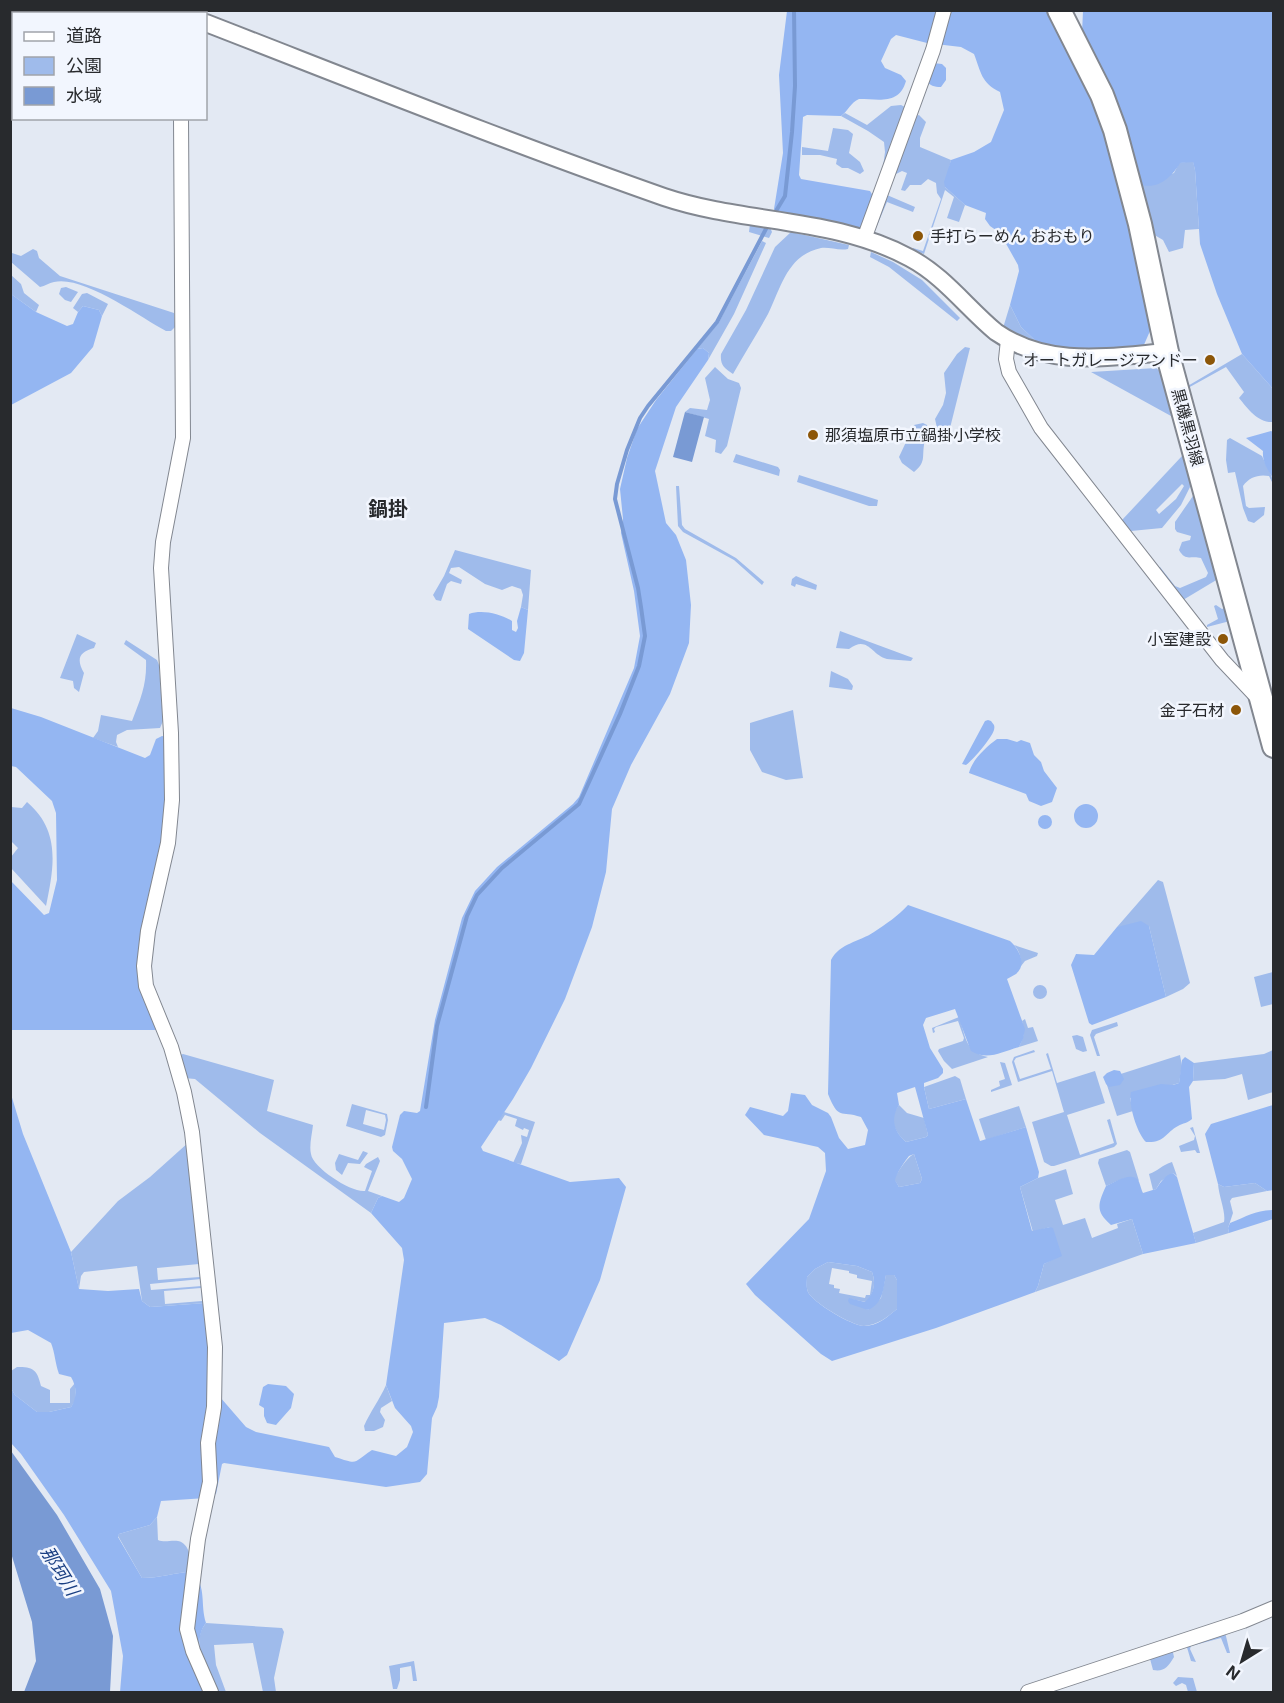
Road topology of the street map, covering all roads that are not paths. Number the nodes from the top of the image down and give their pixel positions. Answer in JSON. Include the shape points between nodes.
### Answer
{"nodes":[{"id":1,"x":944,"y":10,"type":"edge"},
{"id":2,"x":1059,"y":10,"type":"edge"},
{"id":3,"x":207,"y":23,"type":"edge"},
{"id":4,"x":181,"y":120,"type":"edge"},
{"id":5,"x":864,"y":239,"type":"junction"},
{"id":6,"x":1008,"y":340,"type":"junction"},
{"id":7,"x":1167,"y":352,"type":"junction"},
{"id":8,"x":1267,"y":713,"type":"edge"},
{"id":9,"x":1274,"y":746,"type":"edge"},
{"id":10,"x":1274,"y":1608,"type":"edge"},
{"id":11,"x":211,"y":1692,"type":"edge"},
{"id":12,"x":1028,"y":1692,"type":"edge"}],
"edges":[{"from":1,"to":5,"type":"street"},
{"from":2,"to":7,"type":"main road","name":"黒磯黒羽線","via":[[1090,69],[1115,130]]},
{"from":3,"to":5,"type":"street","via":[[668,198]]},
{"from":4,"to":11,"type":"street","via":[[183,438],[161,568],[172,800],[168,843],[144,966],[146,986],[171,1047],[193,1135],[215,1347],[214,1407],[208,1443],[210,1482],[198,1539],[187,1629]]},
{"from":5,"to":6,"type":"street","via":[[928,270]]},
{"from":6,"to":7,"type":"street","via":[[1028,349],[1083,359]]},
{"from":6,"to":8,"type":"street","via":[[1006,359],[1010,372],[1041,428]]},
{"from":7,"to":8,"type":"main road","name":"黒磯黒羽線"},
{"from":8,"to":9,"type":"main road","name":"黒磯黒羽線"},
{"from":10,"to":12,"type":"street"}]}
